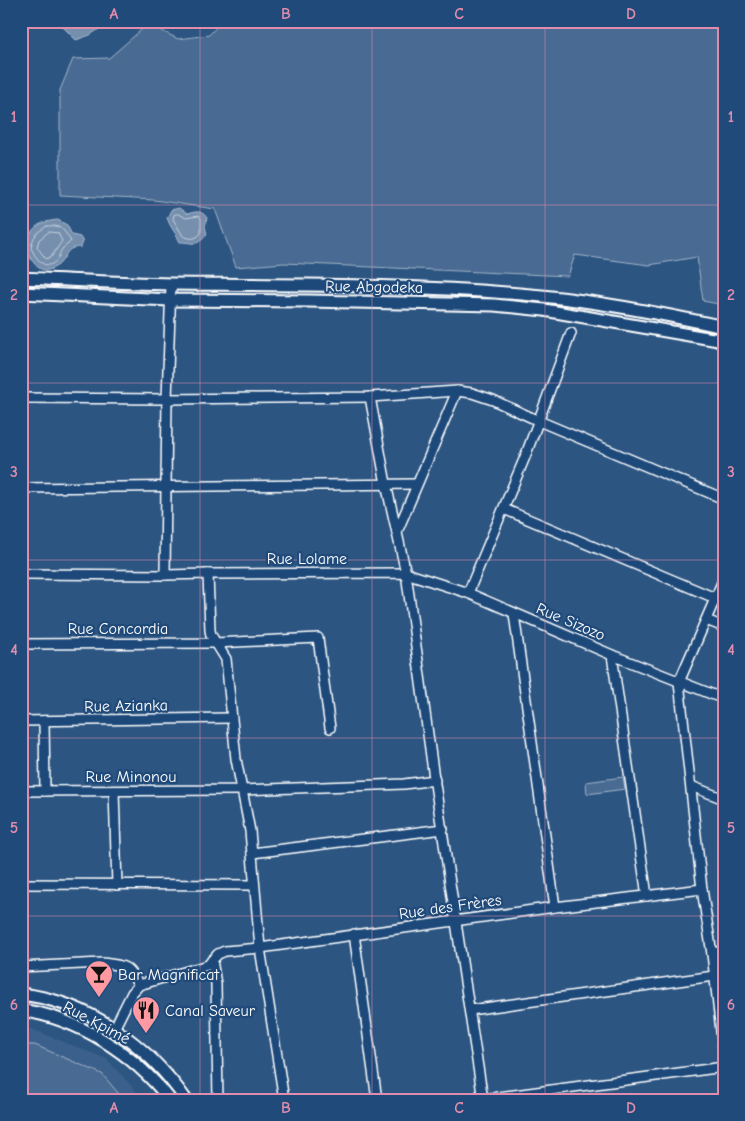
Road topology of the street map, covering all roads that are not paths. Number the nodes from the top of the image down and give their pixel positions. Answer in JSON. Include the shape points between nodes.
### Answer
{"nodes":[{"id":1,"x":21,"y":278,"type":"edge"},
{"id":2,"x":171,"y":284,"type":"junction"},
{"id":3,"x":21,"y":293,"type":"edge"},
{"id":4,"x":170,"y":300,"type":"junction"},
{"id":5,"x":724,"y":327,"type":"edge"},
{"id":6,"x":571,"y":333,"type":"dead end"},
{"id":7,"x":724,"y":341,"type":"edge"},
{"id":8,"x":457,"y":392,"type":"junction"},
{"id":9,"x":370,"y":397,"type":"junction"},
{"id":10,"x":21,"y":398,"type":"edge"},
{"id":11,"x":167,"y":399,"type":"junction"},
{"id":12,"x":539,"y":421,"type":"junction"},
{"id":13,"x":386,"y":484,"type":"junction"},
{"id":14,"x":417,"y":484,"type":"junction"},
{"id":15,"x":21,"y":488,"type":"edge"},
{"id":16,"x":166,"y":488,"type":"junction"},
{"id":17,"x":724,"y":499,"type":"edge"},
{"id":18,"x":504,"y":509,"type":"junction"},
{"id":19,"x":397,"y":532,"type":"junction"},
{"id":20,"x":406,"y":573,"type":"junction"},
{"id":21,"x":21,"y":574,"type":"edge"},
{"id":22,"x":208,"y":574,"type":"junction"},
{"id":23,"x":165,"y":575,"type":"junction"},
{"id":24,"x":724,"y":578,"type":"edge"},
{"id":25,"x":468,"y":593,"type":"junction"},
{"id":26,"x":715,"y":598,"type":"junction"},
{"id":27,"x":514,"y":614,"type":"junction"},
{"id":28,"x":706,"y":620,"type":"junction"},
{"id":29,"x":724,"y":627,"type":"edge"},
{"id":30,"x":215,"y":643,"type":"junction"},
{"id":31,"x":21,"y":644,"type":"edge"},
{"id":32,"x":612,"y":655,"type":"junction"},
{"id":33,"x":679,"y":682,"type":"junction"},
{"id":34,"x":724,"y":699,"type":"edge"},
{"id":35,"x":231,"y":718,"type":"junction"},
{"id":36,"x":21,"y":721,"type":"edge"},
{"id":37,"x":44,"y":721,"type":"junction"},
{"id":38,"x":330,"y":728,"type":"dead end"},
{"id":39,"x":435,"y":780,"type":"junction"},
{"id":40,"x":691,"y":786,"type":"junction"},
{"id":41,"x":21,"y":790,"type":"edge"},
{"id":42,"x":242,"y":790,"type":"junction"},
{"id":43,"x":45,"y":791,"type":"junction"},
{"id":44,"x":114,"y":791,"type":"junction"},
{"id":45,"x":724,"y":799,"type":"edge"},
{"id":46,"x":443,"y":829,"type":"junction"},
{"id":47,"x":252,"y":852,"type":"junction"},
{"id":48,"x":21,"y":884,"type":"edge"},
{"id":49,"x":117,"y":885,"type":"junction"},
{"id":50,"x":254,"y":885,"type":"junction"},
{"id":51,"x":702,"y":889,"type":"junction"},
{"id":52,"x":647,"y":896,"type":"junction"},
{"id":53,"x":555,"y":907,"type":"junction"},
{"id":54,"x":456,"y":920,"type":"junction"},
{"id":55,"x":354,"y":934,"type":"junction"},
{"id":56,"x":260,"y":948,"type":"junction"},
{"id":57,"x":724,"y":950,"type":"edge"},
{"id":58,"x":712,"y":954,"type":"junction"},
{"id":59,"x":210,"y":962,"type":"junction"},
{"id":60,"x":21,"y":967,"type":"edge"},
{"id":61,"x":714,"y":976,"type":"junction"},
{"id":62,"x":139,"y":985,"type":"junction"},
{"id":63,"x":21,"y":994,"type":"edge"},
{"id":64,"x":21,"y":1010,"type":"edge"},
{"id":65,"x":470,"y":1010,"type":"junction"},
{"id":66,"x":114,"y":1029,"type":"junction"},
{"id":67,"x":724,"y":1057,"type":"edge"},
{"id":68,"x":724,"y":1067,"type":"edge"},
{"id":69,"x":483,"y":1099,"type":"edge"},
{"id":70,"x":170,"y":1100,"type":"edge"},
{"id":71,"x":186,"y":1100,"type":"edge"},
{"id":72,"x":218,"y":1100,"type":"edge"},
{"id":73,"x":284,"y":1100,"type":"edge"},
{"id":74,"x":377,"y":1100,"type":"edge"}],
"edges":[{"from":1,"to":2,"type":"main road","name":"Rue Abgodeka"},
{"from":2,"to":4,"type":"street"},
{"from":2,"to":5,"type":"main road","name":"Rue Abgodeka","via":[[358,285],[543,296]]},
{"from":3,"to":4,"type":"main road","name":"Rue Abgodeka"},
{"from":4,"to":7,"type":"main road","name":"Rue Abgodeka","via":[[494,305],[544,310]]},
{"from":4,"to":11,"type":"street"},
{"from":6,"to":12,"type":"street"},
{"from":8,"to":9,"type":"street"},
{"from":8,"to":12,"type":"street","via":[[493,400]]},
{"from":8,"to":14,"type":"street"},
{"from":9,"to":11,"type":"street"},
{"from":9,"to":13,"type":"street"},
{"from":10,"to":11,"type":"street"},
{"from":11,"to":16,"type":"street"},
{"from":12,"to":17,"type":"street"},
{"from":12,"to":18,"type":"street"},
{"from":13,"to":14,"type":"street"},
{"from":13,"to":16,"type":"street"},
{"from":13,"to":19,"type":"street"},
{"from":14,"to":19,"type":"street"},
{"from":15,"to":16,"type":"street"},
{"from":16,"to":23,"type":"street"},
{"from":18,"to":25,"type":"street"},
{"from":18,"to":26,"type":"street"},
{"from":19,"to":20,"type":"street"},
{"from":20,"to":22,"type":"street","name":"Rue Lolame"},
{"from":20,"to":25,"type":"street","name":"Rue Sizozo"},
{"from":20,"to":39,"type":"street"},
{"from":21,"to":23,"type":"street","name":"Rue Lolame"},
{"from":22,"to":23,"type":"street","name":"Rue Lolame"},
{"from":22,"to":30,"type":"street","via":[[210,630]]},
{"from":24,"to":26,"type":"street"},
{"from":25,"to":27,"type":"street","name":"Rue Sizozo"},
{"from":26,"to":28,"type":"street"},
{"from":27,"to":32,"type":"street","name":"Rue Sizozo"},
{"from":27,"to":53,"type":"street"},
{"from":28,"to":29,"type":"street"},
{"from":28,"to":33,"type":"street"},
{"from":30,"to":31,"type":"street","name":"Rue Concordia"},
{"from":30,"to":35,"type":"street","via":[[226,659]]},
{"from":30,"to":38,"type":"street","name":"Rue Concordia","via":[[318,638]]},
{"from":32,"to":33,"type":"street","name":"Rue Sizozo"},
{"from":32,"to":52,"type":"street"},
{"from":33,"to":34,"type":"street","name":"Rue Sizozo"},
{"from":33,"to":40,"type":"street"},
{"from":35,"to":37,"type":"street","name":"Rue Azianka"},
{"from":35,"to":42,"type":"street"},
{"from":36,"to":37,"type":"street","name":"Rue Azianka"},
{"from":37,"to":43,"type":"street"},
{"from":39,"to":42,"type":"street","name":"Rue Minonou"},
{"from":39,"to":46,"type":"street"},
{"from":40,"to":45,"type":"street"},
{"from":40,"to":51,"type":"street"},
{"from":41,"to":43,"type":"street","name":"Rue Minonou"},
{"from":42,"to":44,"type":"street","name":"Rue Minonou"},
{"from":42,"to":47,"type":"street"},
{"from":43,"to":44,"type":"street","name":"Rue Minonou"},
{"from":44,"to":49,"type":"street"},
{"from":46,"to":47,"type":"street"},
{"from":46,"to":54,"type":"street"},
{"from":47,"to":50,"type":"street"},
{"from":48,"to":49,"type":"street"},
{"from":49,"to":50,"type":"street"},
{"from":50,"to":56,"type":"street"},
{"from":51,"to":52,"type":"street","name":"Rue des Frères"},
{"from":51,"to":58,"type":"street"},
{"from":52,"to":53,"type":"street","name":"Rue des Frères"},
{"from":53,"to":54,"type":"street","name":"Rue des Frères"},
{"from":54,"to":55,"type":"street","name":"Rue des Frères"},
{"from":54,"to":65,"type":"street"},
{"from":55,"to":56,"type":"street","name":"Rue des Frères"},
{"from":55,"to":74,"type":"street"},
{"from":56,"to":59,"type":"street","name":"Rue des Frères","via":[[225,951]]},
{"from":56,"to":73,"type":"street"},
{"from":57,"to":58,"type":"street"},
{"from":58,"to":61,"type":"street"},
{"from":59,"to":62,"type":"street","name":"Rue des Frères"},
{"from":59,"to":72,"type":"street","via":[[216,984]]},
{"from":60,"to":62,"type":"street","via":[[102,963],[125,967]]},
{"from":61,"to":65,"type":"street"},
{"from":61,"to":67,"type":"street"},
{"from":62,"to":66,"type":"street"},
{"from":63,"to":66,"type":"main road","name":"Rue Kpimé","via":[[62,1003]]},
{"from":64,"to":70,"type":"main road","name":"Rue Kpimé","via":[[60,1019],[106,1042],[147,1073]]},
{"from":65,"to":69,"type":"street"},
{"from":66,"to":71,"type":"main road","name":"Rue Kpimé","via":[[141,1048]]},
{"from":68,"to":69,"type":"street"}]}
